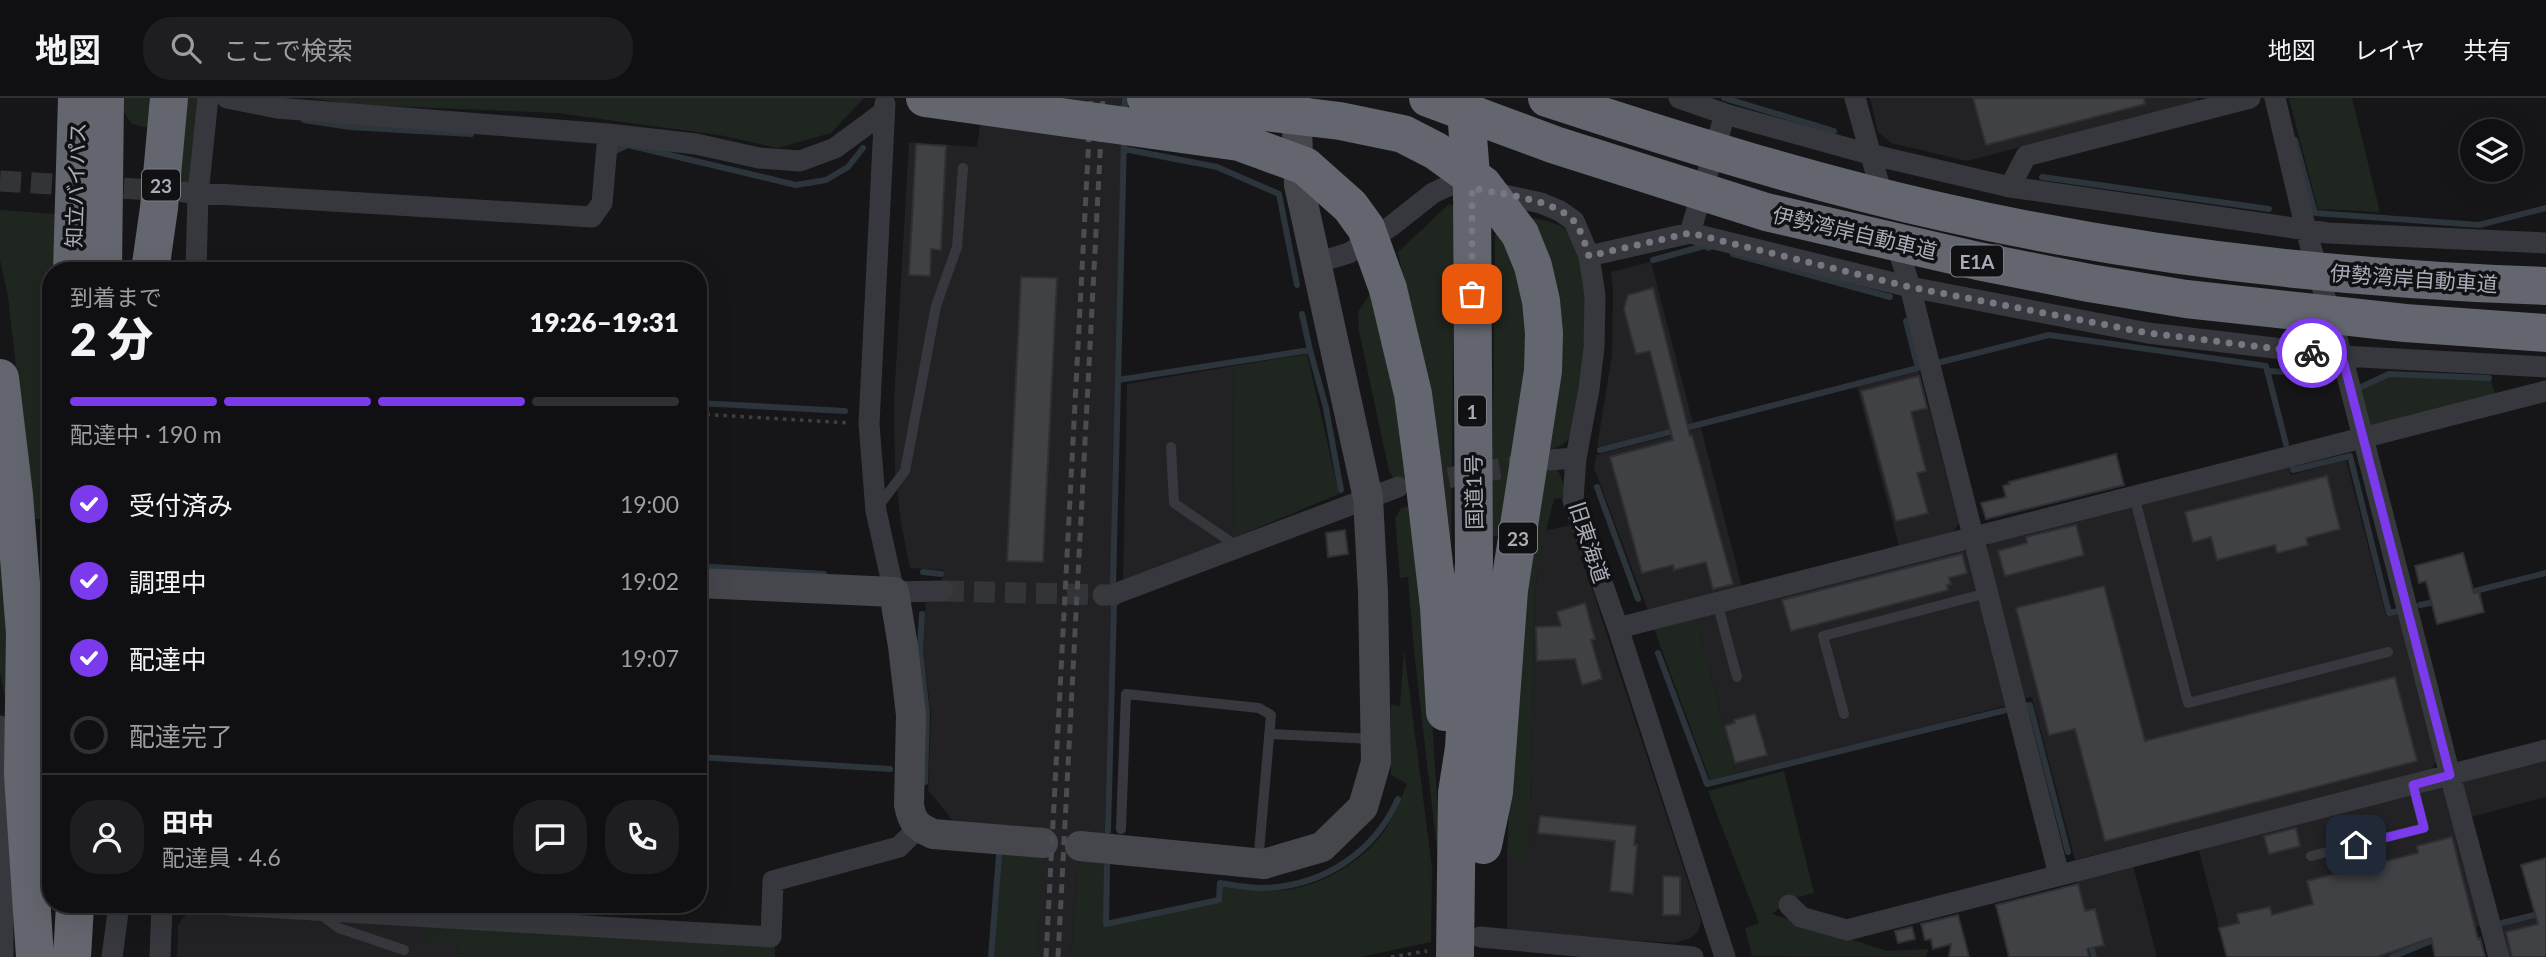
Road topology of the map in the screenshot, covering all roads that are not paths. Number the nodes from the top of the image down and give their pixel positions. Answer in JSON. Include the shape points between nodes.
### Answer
{"nodes":[{"id":1,"x":77,"y":98,"type":"edge"},
{"id":2,"x":105,"y":98,"type":"edge"},
{"id":3,"x":169,"y":98,"type":"edge"},
{"id":4,"x":208,"y":98,"type":"edge"},
{"id":5,"x":227,"y":98,"type":"edge"},
{"id":6,"x":925,"y":98,"type":"edge"},
{"id":7,"x":1146,"y":98,"type":"edge"},
{"id":8,"x":1183,"y":98,"type":"edge"},
{"id":9,"x":1296,"y":98,"type":"edge"},
{"id":10,"x":1428,"y":98,"type":"edge"},
{"id":11,"x":1465,"y":98,"type":"edge"},
{"id":12,"x":1547,"y":98,"type":"edge"},
{"id":13,"x":1679,"y":98,"type":"edge"},
{"id":14,"x":1855,"y":98,"type":"edge"},
{"id":15,"x":2250,"y":98,"type":"edge"},
{"id":16,"x":2275,"y":98,"type":"edge"},
{"id":17,"x":885,"y":105,"type":"edge"},
{"id":18,"x":1725,"y":114,"type":"junction"},
{"id":19,"x":608,"y":134,"type":"junction"},
{"id":20,"x":1869,"y":154,"type":"junction"},
{"id":21,"x":963,"y":168,"type":"dead end"},
{"id":22,"x":1299,"y":184,"type":"junction"},
{"id":23,"x":2010,"y":187,"type":"junction"},
{"id":24,"x":1472,"y":188,"type":"junction"},
{"id":25,"x":191,"y":193,"type":"junction"},
{"id":26,"x":2306,"y":230,"type":"junction"},
{"id":27,"x":1690,"y":233,"type":"junction"},
{"id":28,"x":2546,"y":243,"type":"edge"},
{"id":29,"x":1589,"y":256,"type":"junction"},
{"id":30,"x":72,"y":262,"type":"edge"},
{"id":31,"x":103,"y":262,"type":"edge"},
{"id":32,"x":151,"y":262,"type":"edge"},
{"id":33,"x":195,"y":262,"type":"edge"},
{"id":34,"x":1316,"y":263,"type":"junction"},
{"id":35,"x":2546,"y":286,"type":"edge"},
{"id":36,"x":1910,"y":287,"type":"junction"},
{"id":37,"x":2546,"y":332,"type":"edge"},
{"id":38,"x":2342,"y":356,"type":"junction"},
{"id":39,"x":2546,"y":367,"type":"edge"},
{"id":40,"x":0,"y":378,"type":"edge"},
{"id":41,"x":2546,"y":391,"type":"edge"},
{"id":42,"x":2362,"y":439,"type":"junction"},
{"id":43,"x":1171,"y":447,"type":"dead end"},
{"id":44,"x":1576,"y":458,"type":"junction"},
{"id":45,"x":1547,"y":460,"type":"tunnel mouth"},
{"id":46,"x":1398,"y":487,"type":"tunnel mouth"},
{"id":47,"x":2134,"y":496,"type":"junction"},
{"id":48,"x":1368,"y":498,"type":"junction"},
{"id":49,"x":876,"y":511,"type":"junction"},
{"id":50,"x":1972,"y":536,"type":"junction"},
{"id":51,"x":1238,"y":547,"type":"junction"},
{"id":52,"x":707,"y":583,"type":"edge"},
{"id":53,"x":943,"y":591,"type":"tunnel mouth"},
{"id":54,"x":894,"y":593,"type":"junction"},
{"id":55,"x":1987,"y":593,"type":"junction"},
{"id":56,"x":1103,"y":595,"type":"tunnel mouth"},
{"id":57,"x":1717,"y":602,"type":"junction"},
{"id":58,"x":1618,"y":628,"type":"junction"},
{"id":59,"x":1472,"y":634,"type":"junction"},
{"id":60,"x":2388,"y":652,"type":"dead end"},
{"id":61,"x":1737,"y":677,"type":"dead end"},
{"id":62,"x":1844,"y":714,"type":"dead end"},
{"id":63,"x":0,"y":726,"type":"edge"},
{"id":64,"x":1269,"y":734,"type":"junction"},
{"id":65,"x":1376,"y":740,"type":"junction"},
{"id":66,"x":2546,"y":750,"type":"edge"},
{"id":67,"x":2450,"y":775,"type":"junction"},
{"id":68,"x":2413,"y":785,"type":"junction"},
{"id":69,"x":1457,"y":793,"type":"junction"},
{"id":70,"x":918,"y":828,"type":"junction"},
{"id":71,"x":1121,"y":830,"type":"dead end"},
{"id":72,"x":1043,"y":843,"type":"dead end"},
{"id":73,"x":1483,"y":845,"type":"junction"},
{"id":74,"x":1080,"y":846,"type":"dead end"},
{"id":75,"x":2311,"y":856,"type":"dead end"},
{"id":76,"x":1258,"y":863,"type":"junction"},
{"id":77,"x":2059,"y":875,"type":"junction"},
{"id":78,"x":1789,"y":905,"type":"dead end"},
{"id":79,"x":44,"y":913,"type":"edge"},
{"id":80,"x":75,"y":913,"type":"edge"},
{"id":81,"x":118,"y":913,"type":"edge"},
{"id":82,"x":162,"y":913,"type":"edge"},
{"id":83,"x":317,"y":913,"type":"edge"},
{"id":84,"x":349,"y":913,"type":"edge"},
{"id":85,"x":404,"y":950,"type":"dead end"},
{"id":86,"x":1473,"y":950,"type":"edge"},
{"id":87,"x":3,"y":957,"type":"edge"},
{"id":88,"x":35,"y":957,"type":"edge"},
{"id":89,"x":41,"y":957,"type":"edge"},
{"id":90,"x":72,"y":957,"type":"edge"},
{"id":91,"x":112,"y":957,"type":"edge"},
{"id":92,"x":160,"y":957,"type":"edge"},
{"id":93,"x":1693,"y":957,"type":"edge"},
{"id":94,"x":1725,"y":957,"type":"edge"},
{"id":95,"x":2499,"y":957,"type":"edge"}],
"edges":[{"from":1,"to":30,"type":"highway","name":"知立バイパス"},
{"from":2,"to":31,"type":"highway","name":"知立バイパス"},
{"from":3,"to":32,"type":"highway","number":"23"},
{"from":4,"to":25,"type":"street"},
{"from":5,"to":19,"type":"street","via":[[277,108]]},
{"from":6,"to":69,"type":"highway","bridge":true,"via":[[1240,142],[1305,166],[1350,206],[1366,228],[1388,289],[1413,394],[1438,595],[1446,734]]},
{"from":7,"to":73,"type":"highway","number":"23","bridge":true,"via":[[1340,121],[1403,134],[1483,185],[1520,234],[1541,301],[1543,372],[1509,590],[1494,792]]},
{"from":8,"to":22,"type":"street","via":[[1184,147],[1239,158]]},
{"from":9,"to":22,"type":"street"},
{"from":10,"to":37,"type":"highway","name":"伊勢湾岸自動車道","number":"E1A","bridge":true,"via":[[1568,149],[1766,212],[2089,284],[2405,323]]},
{"from":11,"to":24,"type":"highway","name":"国道1号","number":"1"},
{"from":12,"to":35,"type":"highway","name":"伊勢湾岸自動車道","number":"E1A","bridge":true,"via":[[1846,189],[2048,233],[2278,268]]},
{"from":13,"to":18,"type":"street"},
{"from":14,"to":20,"type":"street"},
{"from":15,"to":23,"type":"street","via":[[2026,156]]},
{"from":16,"to":26,"type":"street"},
{"from":17,"to":19,"type":"street","via":[[835,148],[800,161]]},
{"from":17,"to":49,"type":"street","via":[[869,424]]},
{"from":18,"to":20,"type":"street"},
{"from":18,"to":27,"type":"street"},
{"from":19,"to":25,"type":"street","via":[[602,203],[592,217]]},
{"from":20,"to":23,"type":"street"},
{"from":20,"to":36,"type":"street"},
{"from":21,"to":49,"type":"lane","via":[[957,247],[936,306],[905,471]]},
{"from":22,"to":34,"type":"street"},
{"from":23,"to":26,"type":"street"},
{"from":24,"to":29,"type":"street","name":"旧東海道","via":[[1560,211],[1574,221]]},
{"from":24,"to":34,"type":"street","name":"旧東海道","via":[[1450,185],[1433,193],[1349,253]]},
{"from":24,"to":59,"type":"highway","name":"国道1号","number":"1"},
{"from":25,"to":33,"type":"street"},
{"from":26,"to":28,"type":"street"},
{"from":26,"to":38,"type":"street"},
{"from":27,"to":29,"type":"street"},
{"from":27,"to":36,"type":"street"},
{"from":29,"to":44,"type":"street","name":"旧東海道","via":[[1595,296],[1594,347]]},
{"from":34,"to":48,"type":"street"},
{"from":36,"to":38,"type":"street","via":[[2148,333]]},
{"from":36,"to":50,"type":"street"},
{"from":38,"to":39,"type":"street"},
{"from":38,"to":42,"type":"street"},
{"from":40,"to":88,"type":"highway","via":[[24,633],[23,775]]},
{"from":41,"to":42,"type":"street"},
{"from":42,"to":47,"type":"street"},
{"from":42,"to":67,"type":"street"},
{"from":43,"to":51,"type":"lane","via":[[1174,503]]},
{"from":44,"to":45,"type":"street"},
{"from":44,"to":58,"type":"street","name":"旧東海道","via":[[1573,500]]},
{"from":46,"to":48,"type":"street"},
{"from":47,"to":50,"type":"street"},
{"from":47,"to":60,"type":"lane","via":[[2188,703]]},
{"from":48,"to":51,"type":"street"},
{"from":48,"to":65,"type":"street"},
{"from":49,"to":54,"type":"street"},
{"from":50,"to":55,"type":"street"},
{"from":50,"to":57,"type":"street"},
{"from":51,"to":56,"type":"street"},
{"from":52,"to":54,"type":"street"},
{"from":53,"to":54,"type":"street"},
{"from":54,"to":70,"type":"street","via":[[911,715],[909,805]]},
{"from":55,"to":62,"type":"lane","via":[[1823,636]]},
{"from":55,"to":77,"type":"street"},
{"from":57,"to":58,"type":"street"},
{"from":57,"to":61,"type":"lane"},
{"from":58,"to":94,"type":"street","name":"旧東海道"},
{"from":59,"to":69,"type":"highway","name":"国道1号","number":"1"},
{"from":59,"to":73,"type":"highway","name":"国道1号","number":"1","via":[[1478,832]]},
{"from":63,"to":87,"type":"street"},
{"from":64,"to":65,"type":"lane"},
{"from":64,"to":71,"type":"lane","via":[[1271,715],[1259,708],[1126,694]]},
{"from":64,"to":76,"type":"lane"},
{"from":65,"to":76,"type":"street","via":[[1376,762],[1363,807],[1321,847]]},
{"from":66,"to":67,"type":"street"},
{"from":67,"to":68,"type":"street"},
{"from":67,"to":95,"type":"street"},
{"from":68,"to":75,"type":"lane","via":[[2424,828]]},
{"from":68,"to":77,"type":"street"},
{"from":69,"to":86,"type":"highway","name":"国道1号","number":"1"},
{"from":70,"to":72,"type":"street","via":[[933,834]]},
{"from":70,"to":84,"type":"street","via":[[899,847],[773,881],[771,937]]},
{"from":73,"to":86,"type":"highway","name":"国道1号","number":"1"},
{"from":74,"to":76,"type":"street"},
{"from":77,"to":78,"type":"street","via":[[1847,930],[1801,916]]},
{"from":79,"to":89,"type":"highway"},
{"from":80,"to":90,"type":"highway"},
{"from":81,"to":91,"type":"street"},
{"from":82,"to":92,"type":"street"},
{"from":83,"to":85,"type":"lane","via":[[339,928]]},
{"from":86,"to":93,"type":"street"}]}
